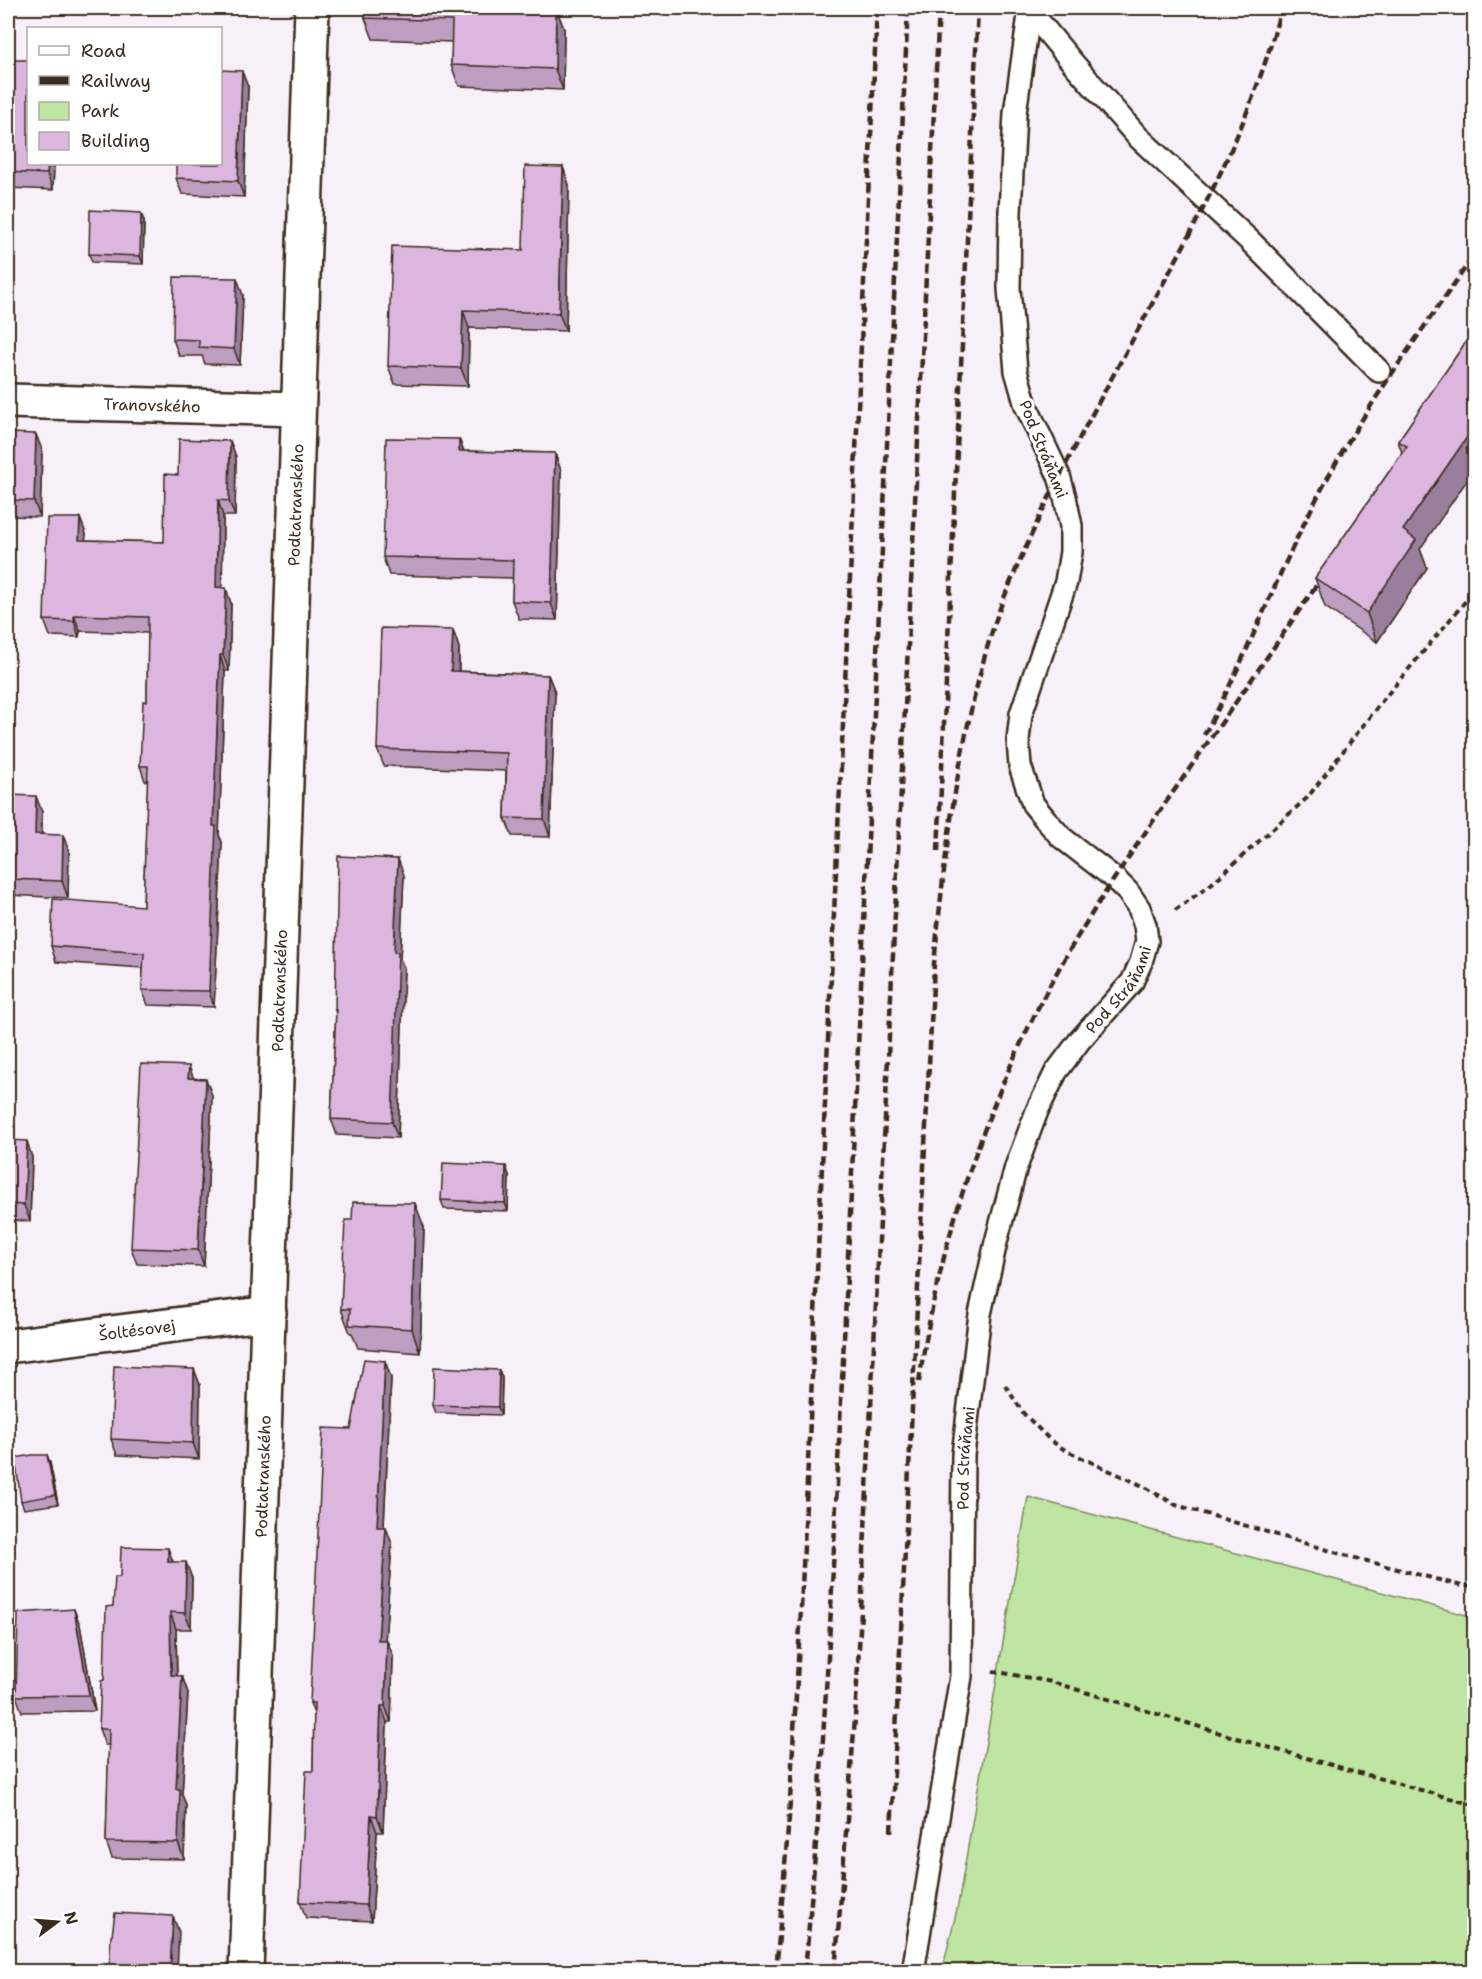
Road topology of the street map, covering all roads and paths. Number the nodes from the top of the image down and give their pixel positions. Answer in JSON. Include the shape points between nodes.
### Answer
{"nodes":[{"id":1,"x":312,"y":8,"type":"edge"},
{"id":2,"x":1030,"y":9,"type":"edge"},
{"id":3,"x":1379,"y":371,"type":"dead end"},
{"id":4,"x":8,"y":401,"type":"edge"},
{"id":5,"x":298,"y":409,"type":"junction"},
{"id":6,"x":1474,"y":591,"type":"edge"},
{"id":7,"x":1145,"y":925,"type":"junction"},
{"id":8,"x":269,"y":1313,"type":"junction"},
{"id":9,"x":8,"y":1346,"type":"edge"},
{"id":10,"x":1001,"y":1378,"type":"dead end"},
{"id":11,"x":1474,"y":1586,"type":"edge"},
{"id":12,"x":961,"y":1665,"type":"junction"},
{"id":13,"x":1474,"y":1805,"type":"edge"},
{"id":14,"x":246,"y":1971,"type":"edge"},
{"id":15,"x":912,"y":1971,"type":"edge"}],
"edges":[{"from":1,"to":5,"type":"street","name":"Podtatranského"},
{"from":2,"to":3,"type":"lane","name":"Pod Stráňami","via":[[1138,137],[1249,240]]},
{"from":2,"to":7,"type":"lane","name":"Pod Stráňami","via":[[1015,113],[1009,298],[1016,371],[1026,406],[1059,476],[1071,526],[1071,552],[1066,582],[1021,714],[1020,765],[1033,804],[1061,837],[1128,892]]},
{"from":4,"to":5,"type":"street","name":"Tranovského"},
{"from":5,"to":8,"type":"street","name":"Podtatranského"},
{"from":6,"to":7,"type":"path","via":[[1307,798],[1202,891]]},
{"from":7,"to":12,"type":"lane","name":"Pod Stráňami","via":[[1147,941],[1132,982],[1056,1072],[1037,1111],[1016,1167],[996,1242],[980,1314],[963,1455]]},
{"from":8,"to":9,"type":"street","name":"Šoltésovej"},
{"from":8,"to":14,"type":"street","name":"Podtatranského"},
{"from":10,"to":11,"type":"path","via":[[1024,1414],[1050,1440],[1176,1505],[1462,1587]]},
{"from":12,"to":13,"type":"path","via":[[1052,1682]]},
{"from":12,"to":15,"type":"lane","name":"Pod Stráňami"}]}
